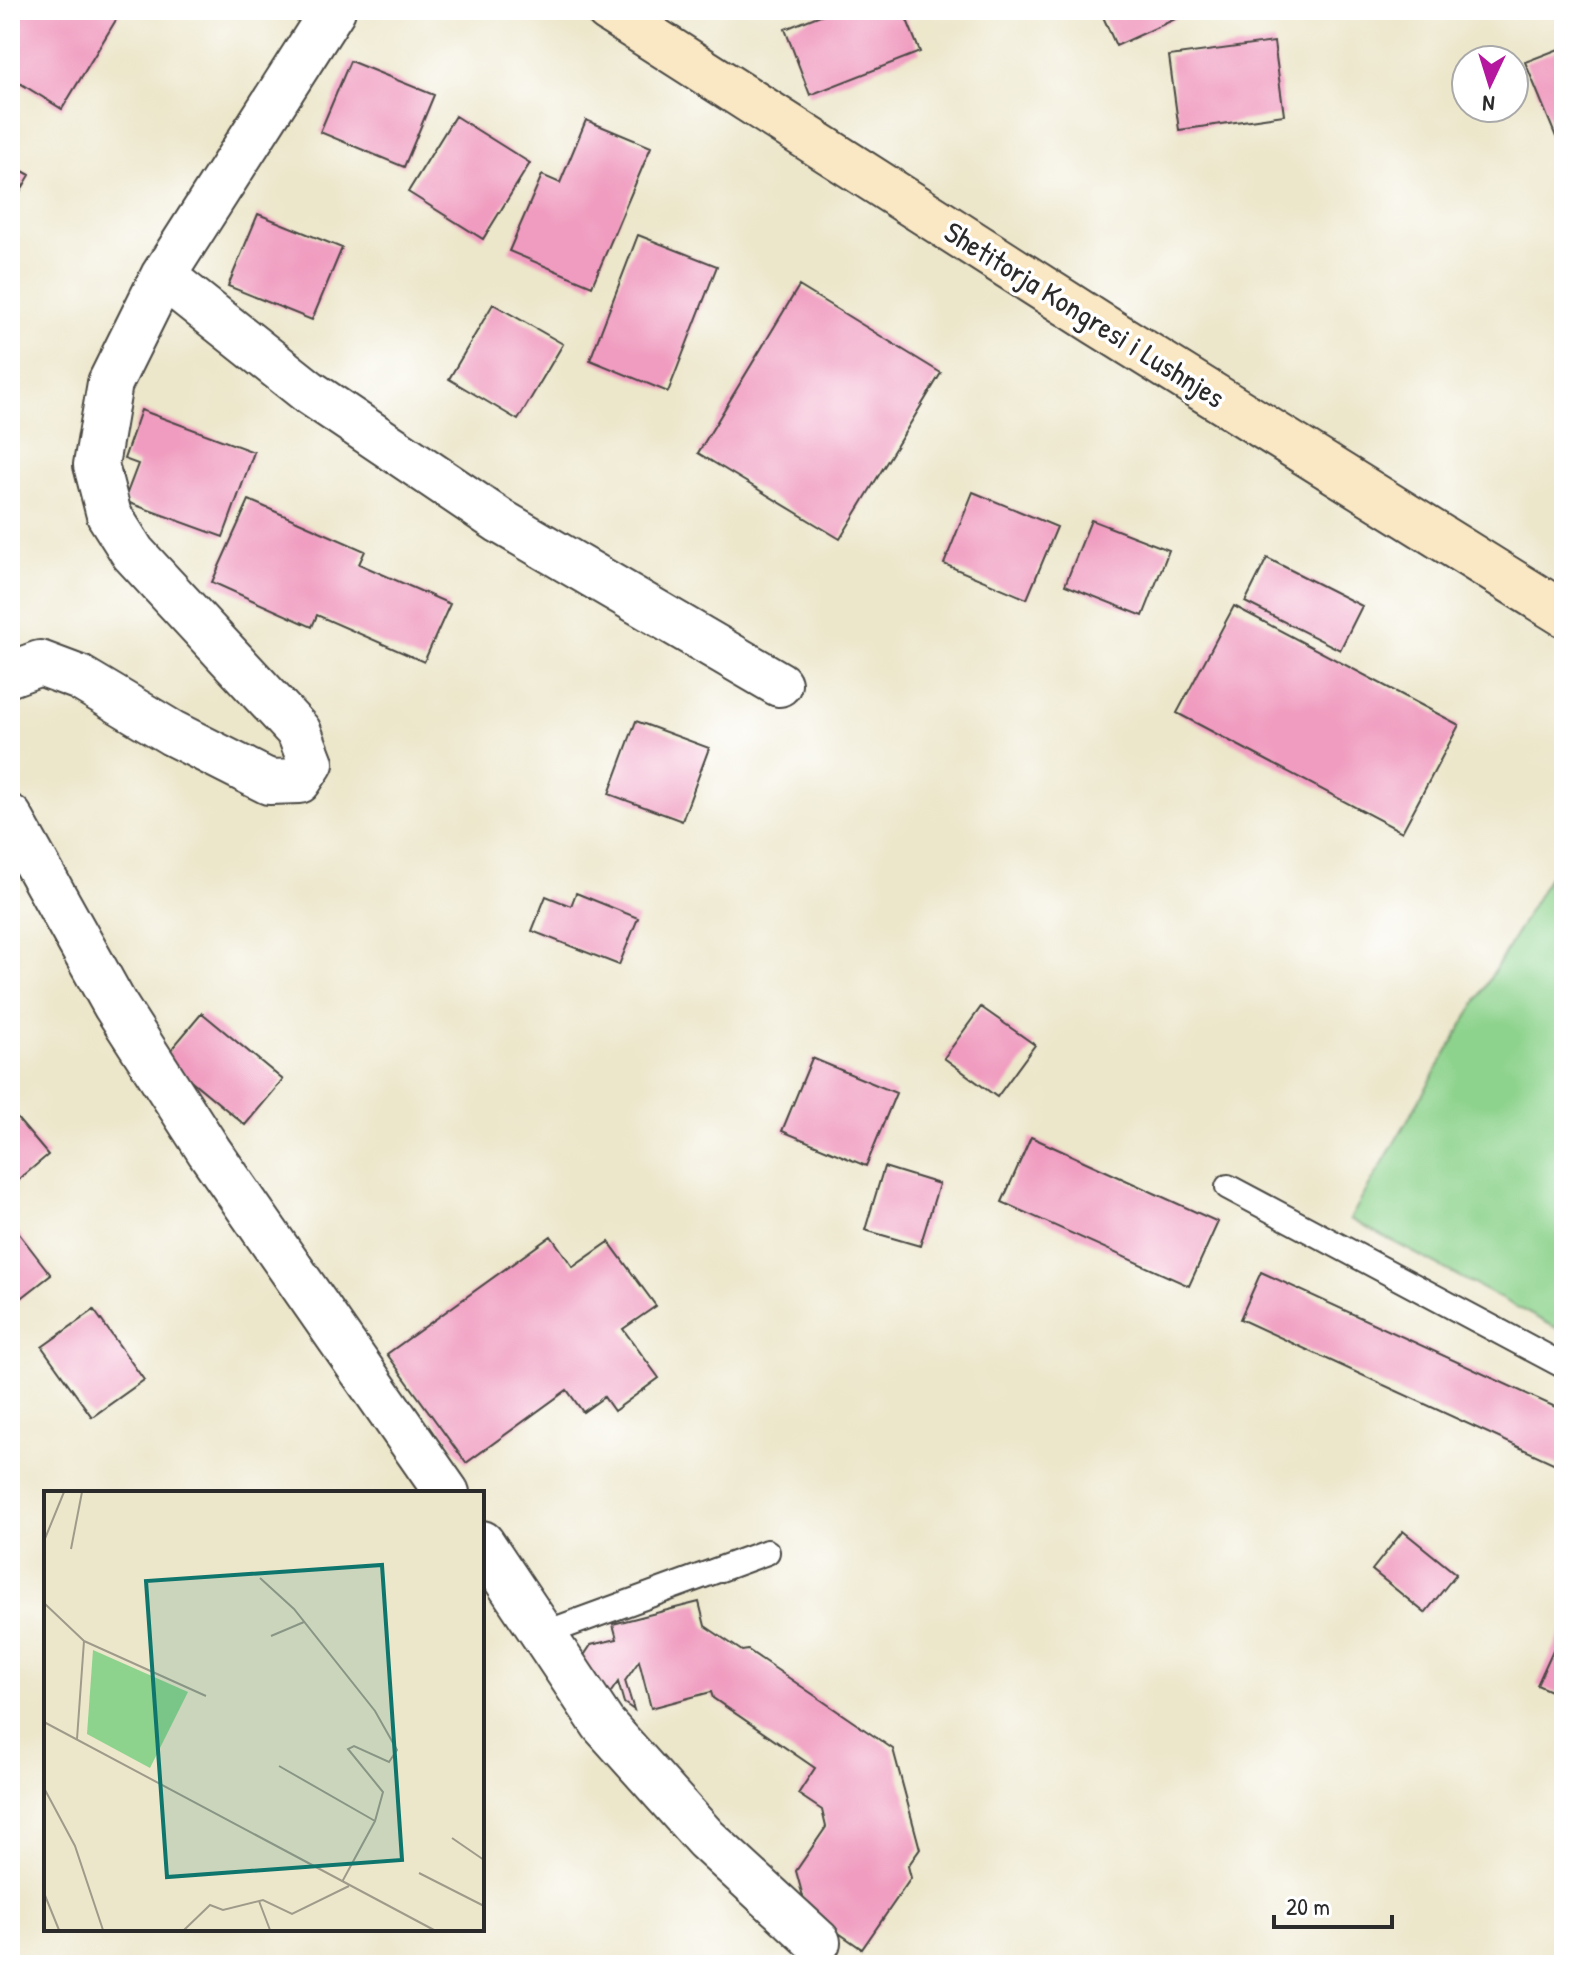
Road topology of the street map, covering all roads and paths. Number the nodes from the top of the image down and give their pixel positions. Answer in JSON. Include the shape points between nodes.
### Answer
{"nodes":[{"id":1,"x":333,"y":10,"type":"edge"},
{"id":2,"x":608,"y":10,"type":"edge"},
{"id":3,"x":163,"y":276,"type":"junction"},
{"id":4,"x":1564,"y":614,"type":"edge"},
{"id":5,"x":10,"y":674,"type":"edge"},
{"id":6,"x":779,"y":684,"type":"dead end"},
{"id":7,"x":10,"y":817,"type":"edge"},
{"id":8,"x":1228,"y":1187,"type":"dead end"},
{"id":9,"x":1564,"y":1366,"type":"edge"},
{"id":10,"x":446,"y":1491,"type":"edge"},
{"id":11,"x":484,"y":1546,"type":"edge"},
{"id":12,"x":767,"y":1552,"type":"dead end"},
{"id":13,"x":543,"y":1634,"type":"junction"},
{"id":14,"x":818,"y":1942,"type":"dead end"}],
"edges":[{"from":1,"to":3,"type":"street"},
{"from":2,"to":4,"type":"main road","name":"Shetitorja Kongresi i Lushnjes"},
{"from":3,"to":5,"type":"street","via":[[110,383],[96,465],[109,515],[133,553],[299,732],[311,763],[299,781],[269,782],[80,678],[40,663]]},
{"from":3,"to":6,"type":"street","via":[[309,392],[500,521]]},
{"from":7,"to":10,"type":"street","via":[[115,1005],[209,1151]]},
{"from":8,"to":9,"type":"lane"},
{"from":11,"to":13,"type":"street"},
{"from":12,"to":13,"type":"lane"},
{"from":13,"to":14,"type":"street","via":[[603,1724],[685,1816]]}]}
